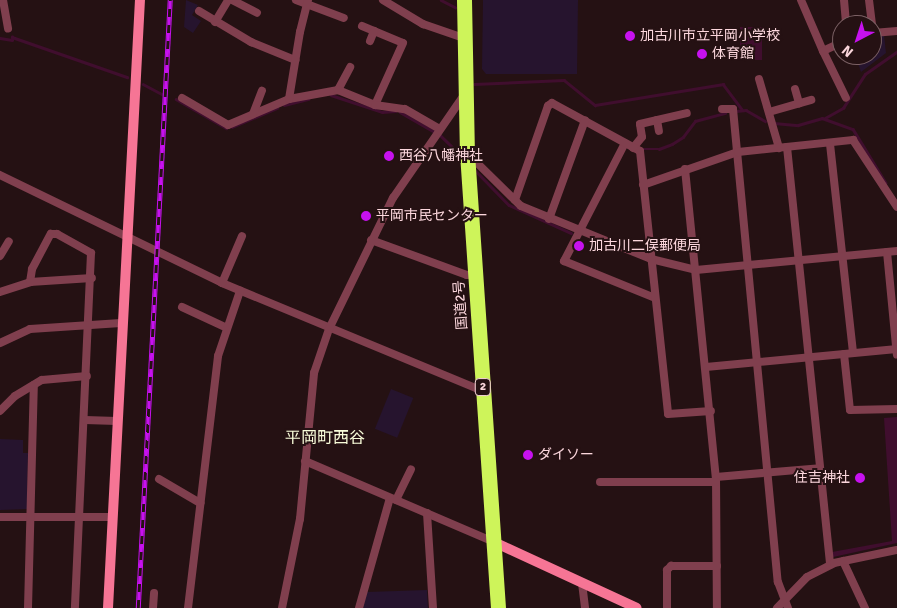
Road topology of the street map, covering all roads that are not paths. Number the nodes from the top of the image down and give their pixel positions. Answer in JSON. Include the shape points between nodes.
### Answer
{"nodes":[{"id":1,"x":3,"y":0,"type":"edge"},
{"id":2,"x":140,"y":0,"type":"edge"},
{"id":3,"x":228,"y":0,"type":"edge"},
{"id":4,"x":232,"y":0,"type":"edge"},
{"id":5,"x":296,"y":0,"type":"edge"},
{"id":6,"x":383,"y":0,"type":"edge"},
{"id":7,"x":464,"y":0,"type":"edge"},
{"id":8,"x":801,"y":0,"type":"edge"},
{"id":9,"x":844,"y":0,"type":"edge"},
{"id":10,"x":869,"y":0,"type":"edge"},
{"id":11,"x":308,"y":2,"type":"edge"},
{"id":12,"x":243,"y":3,"type":"edge"},
{"id":13,"x":199,"y":11,"type":"dead end"},
{"id":14,"x":257,"y":13,"type":"dead end"},
{"id":15,"x":845,"y":15,"type":"edge"},
{"id":16,"x":344,"y":18,"type":"dead end"},
{"id":17,"x":215,"y":22,"type":"junction"},
{"id":18,"x":362,"y":26,"type":"dead end"},
{"id":19,"x":8,"y":29,"type":"dead end"},
{"id":20,"x":374,"y":31,"type":"junction"},
{"id":21,"x":897,"y":32,"type":"edge"},
{"id":22,"x":464,"y":38,"type":"junction"},
{"id":23,"x":370,"y":41,"type":"dead end"},
{"id":24,"x":832,"y":47,"type":"edge"},
{"id":25,"x":823,"y":51,"type":"junction"},
{"id":26,"x":295,"y":60,"type":"junction"},
{"id":27,"x":350,"y":67,"type":"dead end"},
{"id":28,"x":759,"y":79,"type":"dead end"},
{"id":29,"x":795,"y":89,"type":"dead end"},
{"id":30,"x":338,"y":90,"type":"junction"},
{"id":31,"x":262,"y":91,"type":"dead end"},
{"id":32,"x":464,"y":95,"type":"junction"},
{"id":33,"x":182,"y":98,"type":"dead end"},
{"id":34,"x":846,"y":98,"type":"dead end"},
{"id":35,"x":289,"y":99,"type":"junction"},
{"id":36,"x":810,"y":100,"type":"dead end"},
{"id":37,"x":799,"y":103,"type":"junction"},
{"id":38,"x":375,"y":105,"type":"junction"},
{"id":39,"x":722,"y":109,"type":"dead end"},
{"id":40,"x":769,"y":112,"type":"junction"},
{"id":41,"x":687,"y":113,"type":"dead end"},
{"id":42,"x":253,"y":114,"type":"junction"},
{"id":43,"x":585,"y":120,"type":"junction"},
{"id":44,"x":657,"y":120,"type":"junction"},
{"id":45,"x":437,"y":131,"type":"junction"},
{"id":46,"x":659,"y":131,"type":"dead end"},
{"id":47,"x":625,"y":143,"type":"junction"},
{"id":48,"x":830,"y":144,"type":"junction"},
{"id":49,"x":783,"y":147,"type":"junction"},
{"id":50,"x":633,"y":148,"type":"junction"},
{"id":51,"x":738,"y":152,"type":"junction"},
{"id":52,"x":467,"y":159,"type":"junction"},
{"id":53,"x":685,"y":169,"type":"junction"},
{"id":54,"x":0,"y":175,"type":"edge"},
{"id":55,"x":643,"y":185,"type":"junction"},
{"id":56,"x":515,"y":200,"type":"junction"},
{"id":57,"x":897,"y":207,"type":"edge"},
{"id":58,"x":549,"y":218,"type":"junction"},
{"id":59,"x":578,"y":231,"type":"junction"},
{"id":60,"x":242,"y":236,"type":"dead end"},
{"id":61,"x":128,"y":238,"type":"junction"},
{"id":62,"x":9,"y":240,"type":"dead end"},
{"id":63,"x":371,"y":240,"type":"junction"},
{"id":64,"x":897,"y":251,"type":"edge"},
{"id":65,"x":887,"y":252,"type":"junction"},
{"id":66,"x":0,"y":256,"type":"edge"},
{"id":67,"x":842,"y":256,"type":"junction"},
{"id":68,"x":651,"y":259,"type":"junction"},
{"id":69,"x":798,"y":261,"type":"junction"},
{"id":70,"x":747,"y":267,"type":"junction"},
{"id":71,"x":696,"y":270,"type":"junction"},
{"id":72,"x":475,"y":274,"type":"junction"},
{"id":73,"x":92,"y":278,"type":"junction"},
{"id":74,"x":30,"y":282,"type":"junction"},
{"id":75,"x":222,"y":283,"type":"junction"},
{"id":76,"x":240,"y":291,"type":"junction"},
{"id":77,"x":0,"y":292,"type":"edge"},
{"id":78,"x":655,"y":298,"type":"junction"},
{"id":79,"x":182,"y":307,"type":"dead end"},
{"id":80,"x":90,"y":323,"type":"junction"},
{"id":81,"x":122,"y":323,"type":"junction"},
{"id":82,"x":225,"y":327,"type":"junction"},
{"id":83,"x":330,"y":329,"type":"junction"},
{"id":84,"x":0,"y":342,"type":"edge"},
{"id":85,"x":897,"y":349,"type":"edge"},
{"id":86,"x":849,"y":353,"type":"junction"},
{"id":87,"x":897,"y":354,"type":"edge"},
{"id":88,"x":808,"y":356,"type":"junction"},
{"id":89,"x":758,"y":362,"type":"junction"},
{"id":90,"x":706,"y":367,"type":"junction"},
{"id":91,"x":87,"y":376,"type":"junction"},
{"id":92,"x":34,"y":385,"type":"junction"},
{"id":93,"x":483,"y":391,"type":"junction"},
{"id":94,"x":0,"y":409,"type":"edge"},
{"id":95,"x":897,"y":409,"type":"edge"},
{"id":96,"x":711,"y":411,"type":"junction"},
{"id":97,"x":85,"y":420,"type":"junction"},
{"id":98,"x":117,"y":421,"type":"junction"},
{"id":99,"x":305,"y":462,"type":"junction"},
{"id":100,"x":820,"y":468,"type":"junction"},
{"id":101,"x":411,"y":469,"type":"dead end"},
{"id":102,"x":768,"y":472,"type":"junction"},
{"id":103,"x":158,"y":479,"type":"dead end"},
{"id":104,"x":716,"y":480,"type":"junction"},
{"id":105,"x":600,"y":482,"type":"dead end"},
{"id":106,"x":393,"y":499,"type":"junction"},
{"id":107,"x":200,"y":503,"type":"junction"},
{"id":108,"x":427,"y":513,"type":"junction"},
{"id":109,"x":30,"y":517,"type":"junction"},
{"id":110,"x":0,"y":518,"type":"edge"},
{"id":111,"x":81,"y":518,"type":"junction"},
{"id":112,"x":112,"y":518,"type":"junction"},
{"id":113,"x":494,"y":542,"type":"junction"},
{"id":114,"x":897,"y":550,"type":"edge"},
{"id":115,"x":843,"y":561,"type":"junction"},
{"id":116,"x":830,"y":565,"type":"junction"},
{"id":117,"x":717,"y":566,"type":"junction"},
{"id":118,"x":582,"y":583,"type":"junction"},
{"id":119,"x":154,"y":593,"type":"dead end"},
{"id":120,"x":784,"y":600,"type":"junction"},
{"id":121,"x":28,"y":608,"type":"edge"},
{"id":122,"x":75,"y":608,"type":"edge"},
{"id":123,"x":108,"y":608,"type":"edge"},
{"id":124,"x":153,"y":608,"type":"edge"},
{"id":125,"x":188,"y":608,"type":"edge"},
{"id":126,"x":282,"y":608,"type":"edge"},
{"id":127,"x":359,"y":608,"type":"edge"},
{"id":128,"x":433,"y":608,"type":"edge"},
{"id":129,"x":498,"y":608,"type":"edge"},
{"id":130,"x":585,"y":608,"type":"edge"},
{"id":131,"x":637,"y":608,"type":"edge"},
{"id":132,"x":667,"y":608,"type":"edge"},
{"id":133,"x":717,"y":608,"type":"edge"},
{"id":134,"x":777,"y":608,"type":"edge"},
{"id":135,"x":788,"y":608,"type":"edge"},
{"id":136,"x":865,"y":608,"type":"edge"}],
"edges":[{"from":1,"to":19,"type":"street"},
{"from":2,"to":61,"type":"street"},
{"from":3,"to":17,"type":"street"},
{"from":4,"to":12,"type":"street"},
{"from":5,"to":11,"type":"street"},
{"from":6,"to":22,"type":"street","via":[[423,24]]},
{"from":7,"to":22,"type":"highway","name":"国道2号","number":"2"},
{"from":8,"to":25,"type":"street"},
{"from":9,"to":15,"type":"street"},
{"from":10,"to":21,"type":"street","via":[[873,33]]},
{"from":11,"to":16,"type":"street"},
{"from":11,"to":26,"type":"street"},
{"from":12,"to":14,"type":"street"},
{"from":13,"to":17,"type":"street"},
{"from":17,"to":26,"type":"street"},
{"from":18,"to":20,"type":"street"},
{"from":20,"to":23,"type":"street"},
{"from":20,"to":38,"type":"street","via":[[403,43]]},
{"from":22,"to":32,"type":"highway","name":"国道2号","number":"2"},
{"from":24,"to":25,"type":"street"},
{"from":25,"to":34,"type":"street","via":[[842,81]]},
{"from":26,"to":35,"type":"street"},
{"from":27,"to":30,"type":"street"},
{"from":28,"to":40,"type":"street"},
{"from":29,"to":37,"type":"street"},
{"from":30,"to":35,"type":"street"},
{"from":30,"to":38,"type":"street"},
{"from":31,"to":42,"type":"street"},
{"from":32,"to":45,"type":"street"},
{"from":32,"to":52,"type":"highway","name":"国道2号","number":"2"},
{"from":33,"to":42,"type":"street","via":[[228,125]]},
{"from":35,"to":42,"type":"street"},
{"from":36,"to":37,"type":"street"},
{"from":37,"to":40,"type":"street"},
{"from":38,"to":45,"type":"street","via":[[405,109]]},
{"from":39,"to":51,"type":"street","via":[[733,109]]},
{"from":40,"to":49,"type":"street"},
{"from":41,"to":44,"type":"street"},
{"from":43,"to":47,"type":"street"},
{"from":43,"to":56,"type":"street","via":[[556,103],[548,106]]},
{"from":43,"to":58,"type":"street"},
{"from":44,"to":46,"type":"street"},
{"from":44,"to":50,"type":"street","via":[[640,124],[642,137]]},
{"from":45,"to":63,"type":"street","via":[[393,198]]},
{"from":47,"to":50,"type":"street"},
{"from":47,"to":59,"type":"street"},
{"from":48,"to":49,"type":"street"},
{"from":48,"to":57,"type":"street","via":[[853,140]]},
{"from":48,"to":67,"type":"street"},
{"from":49,"to":51,"type":"street"},
{"from":49,"to":69,"type":"street"},
{"from":50,"to":55,"type":"street","via":[[640,151]]},
{"from":51,"to":53,"type":"street"},
{"from":51,"to":70,"type":"street"},
{"from":52,"to":56,"type":"street"},
{"from":52,"to":72,"type":"highway","name":"国道2号","number":"2"},
{"from":53,"to":55,"type":"street"},
{"from":53,"to":71,"type":"street"},
{"from":54,"to":61,"type":"street"},
{"from":55,"to":68,"type":"street"},
{"from":56,"to":58,"type":"street"},
{"from":58,"to":59,"type":"street"},
{"from":59,"to":68,"type":"street"},
{"from":59,"to":78,"type":"street","via":[[564,261]]},
{"from":60,"to":75,"type":"street"},
{"from":61,"to":75,"type":"street"},
{"from":61,"to":81,"type":"street"},
{"from":62,"to":66,"type":"street"},
{"from":63,"to":72,"type":"street","via":[[467,276]]},
{"from":63,"to":83,"type":"street"},
{"from":64,"to":65,"type":"street"},
{"from":65,"to":67,"type":"street"},
{"from":65,"to":85,"type":"street"},
{"from":67,"to":69,"type":"street"},
{"from":67,"to":86,"type":"street"},
{"from":68,"to":71,"type":"street"},
{"from":68,"to":78,"type":"street"},
{"from":69,"to":70,"type":"street"},
{"from":69,"to":88,"type":"street"},
{"from":70,"to":71,"type":"street"},
{"from":70,"to":89,"type":"street"},
{"from":71,"to":90,"type":"street"},
{"from":72,"to":93,"type":"highway","name":"国道2号","number":"2"},
{"from":73,"to":74,"type":"street"},
{"from":73,"to":74,"type":"street","via":[[92,258],[87,248],[51,234],[32,269]]},
{"from":73,"to":80,"type":"street"},
{"from":74,"to":77,"type":"street"},
{"from":75,"to":76,"type":"street"},
{"from":76,"to":82,"type":"street"},
{"from":76,"to":83,"type":"street"},
{"from":78,"to":96,"type":"street","via":[[668,414]]},
{"from":79,"to":82,"type":"street"},
{"from":80,"to":81,"type":"street"},
{"from":80,"to":84,"type":"street","via":[[30,329]]},
{"from":80,"to":91,"type":"street"},
{"from":81,"to":98,"type":"street"},
{"from":82,"to":107,"type":"street","via":[[218,356]]},
{"from":83,"to":93,"type":"street"},
{"from":83,"to":99,"type":"street","via":[[314,373]]},
{"from":85,"to":86,"type":"street"},
{"from":85,"to":87,"type":"street"},
{"from":86,"to":88,"type":"street"},
{"from":86,"to":95,"type":"street","via":[[850,410]]},
{"from":88,"to":89,"type":"street"},
{"from":88,"to":100,"type":"street"},
{"from":89,"to":90,"type":"street"},
{"from":89,"to":102,"type":"street"},
{"from":90,"to":96,"type":"street"},
{"from":91,"to":92,"type":"street","via":[[51,378]]},
{"from":91,"to":97,"type":"street"},
{"from":92,"to":94,"type":"street"},
{"from":92,"to":109,"type":"street"},
{"from":93,"to":113,"type":"highway","name":"国道2号","number":"2"},
{"from":96,"to":104,"type":"street"},
{"from":97,"to":98,"type":"street"},
{"from":97,"to":111,"type":"street"},
{"from":98,"to":112,"type":"street"},
{"from":99,"to":106,"type":"street"},
{"from":99,"to":126,"type":"street","via":[[300,519]]},
{"from":100,"to":102,"type":"street"},
{"from":100,"to":116,"type":"street"},
{"from":101,"to":106,"type":"street"},
{"from":102,"to":104,"type":"street"},
{"from":102,"to":120,"type":"street","via":[[778,582]]},
{"from":103,"to":107,"type":"street"},
{"from":104,"to":105,"type":"street"},
{"from":104,"to":117,"type":"street"},
{"from":106,"to":108,"type":"street"},
{"from":106,"to":127,"type":"street"},
{"from":107,"to":125,"type":"street"},
{"from":108,"to":113,"type":"street"},
{"from":108,"to":128,"type":"street"},
{"from":109,"to":110,"type":"street"},
{"from":109,"to":111,"type":"street"},
{"from":109,"to":121,"type":"street"},
{"from":111,"to":112,"type":"street"},
{"from":111,"to":122,"type":"street"},
{"from":112,"to":123,"type":"street"},
{"from":113,"to":118,"type":"street"},
{"from":113,"to":129,"type":"highway","name":"国道2号","number":"2"},
{"from":114,"to":115,"type":"street"},
{"from":115,"to":116,"type":"street"},
{"from":115,"to":136,"type":"street"},
{"from":116,"to":120,"type":"street","via":[[807,577]]},
{"from":117,"to":132,"type":"street","via":[[672,566],[667,570]]},
{"from":117,"to":133,"type":"street"},
{"from":118,"to":130,"type":"street"},
{"from":118,"to":131,"type":"street"},
{"from":119,"to":124,"type":"street"},
{"from":120,"to":134,"type":"street"},
{"from":120,"to":135,"type":"street"}]}
